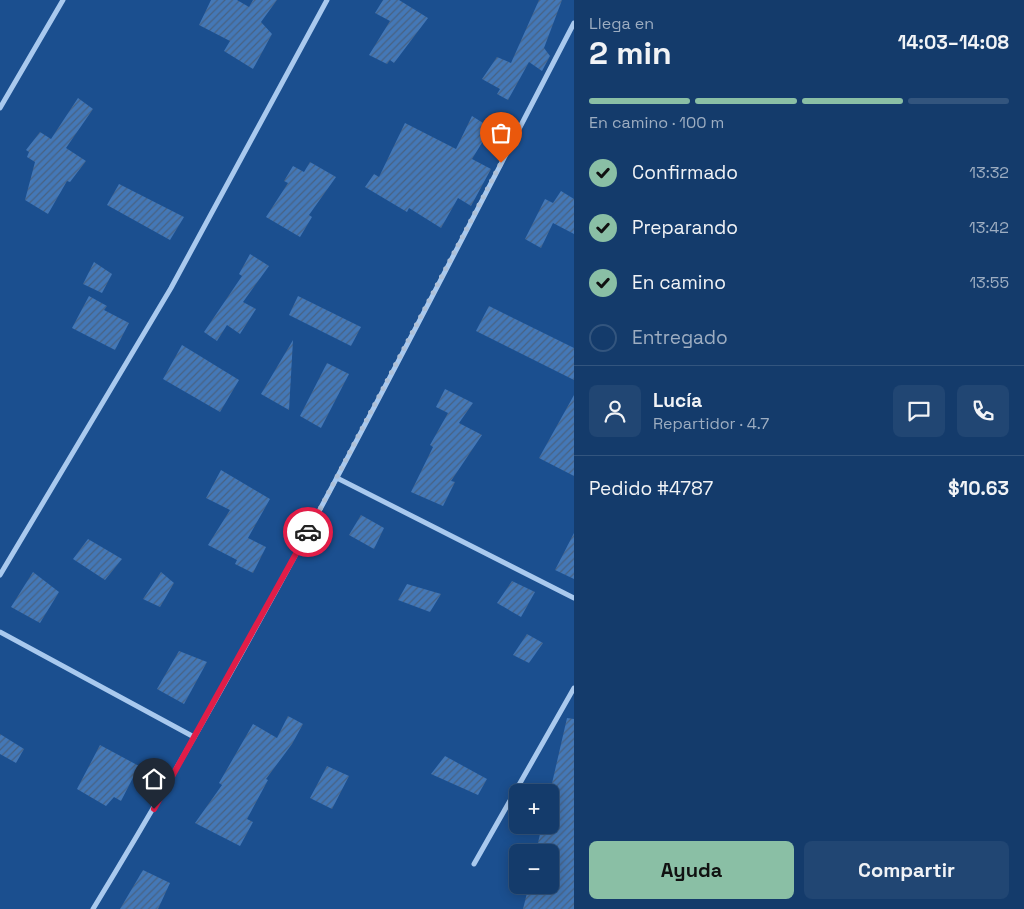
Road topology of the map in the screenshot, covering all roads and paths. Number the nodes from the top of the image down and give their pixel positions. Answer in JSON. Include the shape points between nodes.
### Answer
{"nodes":[{"id":1,"x":63,"y":0,"type":"edge"},
{"id":2,"x":327,"y":0,"type":"edge"},
{"id":3,"x":574,"y":23,"type":"edge"},
{"id":4,"x":0,"y":108,"type":"edge"},
{"id":5,"x":338,"y":478,"type":"junction"},
{"id":6,"x":0,"y":575,"type":"edge"},
{"id":7,"x":574,"y":598,"type":"edge"},
{"id":8,"x":0,"y":632,"type":"edge"},
{"id":9,"x":574,"y":688,"type":"edge"},
{"id":10,"x":194,"y":738,"type":"junction"},
{"id":11,"x":474,"y":864,"type":"dead end"},
{"id":12,"x":93,"y":909,"type":"edge"}],
"edges":[{"from":1,"to":4,"type":"street"},
{"from":2,"to":6,"type":"street","via":[[171,288]]},
{"from":3,"to":5,"type":"street"},
{"from":5,"to":7,"type":"street"},
{"from":5,"to":10,"type":"street"},
{"from":8,"to":10,"type":"street"},
{"from":9,"to":11,"type":"street"},
{"from":10,"to":12,"type":"street"}]}
